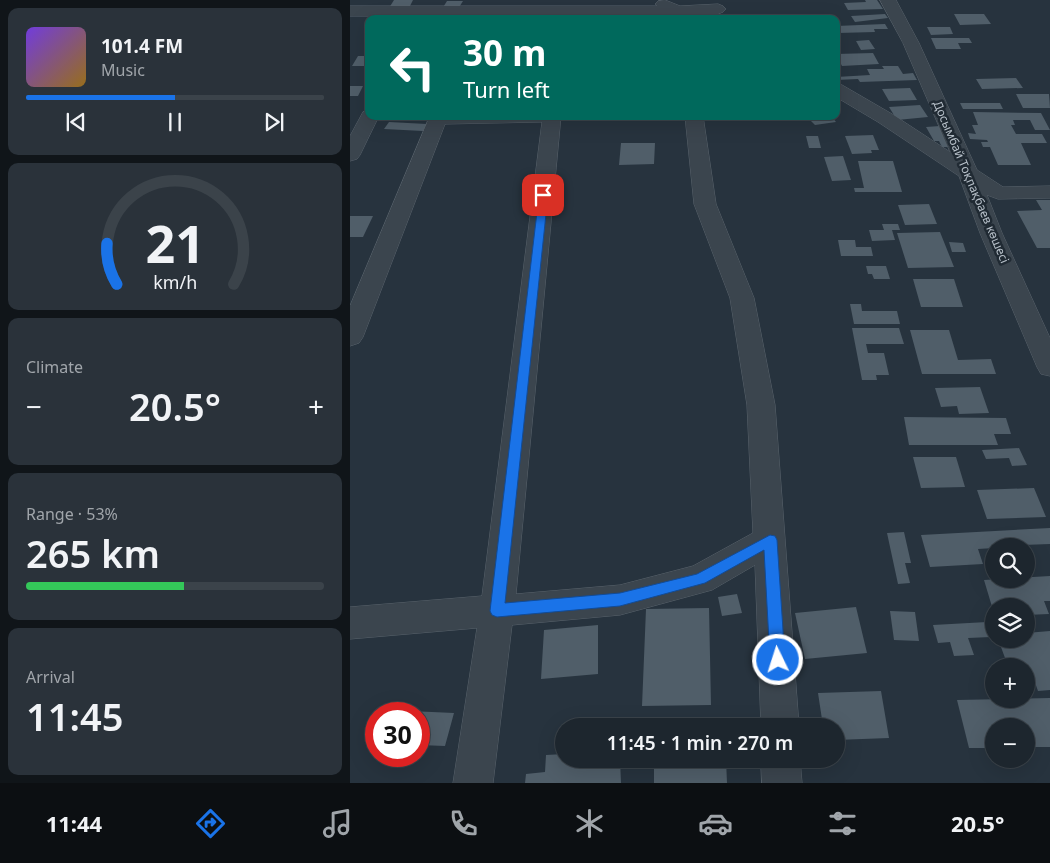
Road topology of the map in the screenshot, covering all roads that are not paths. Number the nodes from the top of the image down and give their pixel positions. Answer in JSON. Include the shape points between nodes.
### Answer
{"nodes":[{"id":1,"x":888,"y":0,"type":"edge"},
{"id":2,"x":655,"y":5,"type":"edge"},
{"id":3,"x":718,"y":9,"type":"edge"},
{"id":4,"x":424,"y":10,"type":"edge"},
{"id":5,"x":350,"y":11,"type":"edge"},
{"id":6,"x":676,"y":15,"type":"edge"},
{"id":7,"x":678,"y":15,"type":"edge"},
{"id":8,"x":840,"y":91,"type":"edge"},
{"id":9,"x":368,"y":120,"type":"edge"},
{"id":10,"x":438,"y":120,"type":"edge"},
{"id":11,"x":551,"y":120,"type":"edge"},
{"id":12,"x":694,"y":120,"type":"edge"},
{"id":13,"x":350,"y":155,"type":"edge"},
{"id":14,"x":969,"y":175,"type":"junction"},
{"id":15,"x":1050,"y":192,"type":"edge"},
{"id":16,"x":988,"y":195,"type":"junction"},
{"id":17,"x":350,"y":337,"type":"edge"},
{"id":18,"x":1050,"y":367,"type":"edge"},
{"id":19,"x":770,"y":540,"type":"junction"},
{"id":20,"x":497,"y":611,"type":"junction"},
{"id":21,"x":350,"y":623,"type":"edge"},
{"id":22,"x":780,"y":718,"type":"edge"},
{"id":23,"x":781,"y":768,"type":"edge"},
{"id":24,"x":473,"y":783,"type":"edge"},
{"id":25,"x":782,"y":783,"type":"edge"}],
"edges":[{"from":1,"to":14,"type":"street","name":"Досымбай Тоқпақбаев көшесі","via":[[915,52]]},
{"from":2,"to":4,"type":"street"},
{"from":2,"to":6,"type":"street"},
{"from":3,"to":7,"type":"street"},
{"from":4,"to":5,"type":"street"},
{"from":8,"to":14,"type":"street"},
{"from":9,"to":13,"type":"street"},
{"from":10,"to":17,"type":"street"},
{"from":11,"to":20,"type":"street"},
{"from":12,"to":19,"type":"street","via":[[705,204],[742,298],[761,405]]},
{"from":14,"to":16,"type":"street"},
{"from":15,"to":16,"type":"street"},
{"from":16,"to":18,"type":"street","name":"Досымбай Тоқпақбаев көшесі","via":[[991,233]]},
{"from":19,"to":20,"type":"street","via":[[700,579],[620,600]]},
{"from":19,"to":22,"type":"street"},
{"from":20,"to":21,"type":"street"},
{"from":20,"to":24,"type":"street"},
{"from":23,"to":25,"type":"street"}]}
